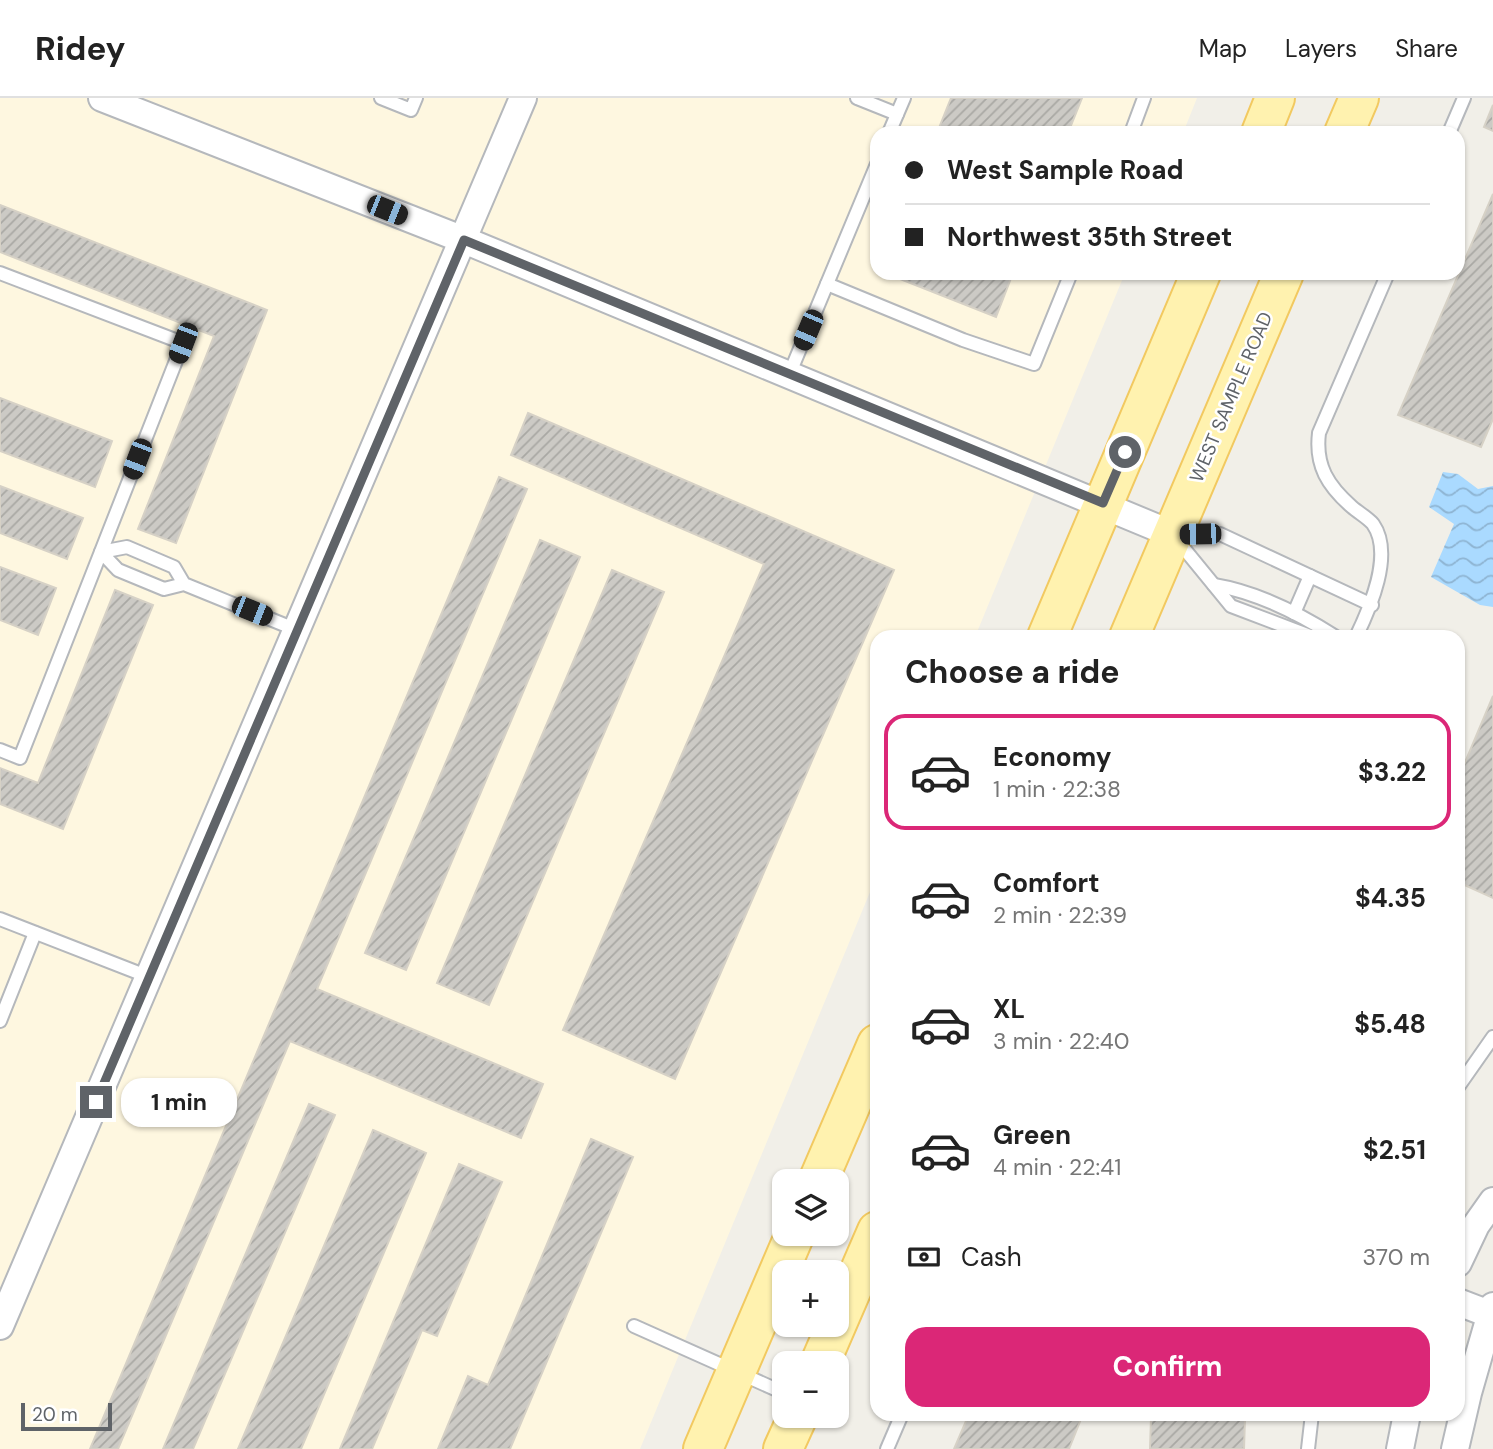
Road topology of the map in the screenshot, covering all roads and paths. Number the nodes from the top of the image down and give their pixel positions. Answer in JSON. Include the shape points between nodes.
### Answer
{"nodes":[{"id":1,"x":102,"y":98,"type":"edge"},
{"id":2,"x":381,"y":98,"type":"edge"},
{"id":3,"x":415,"y":98,"type":"edge"},
{"id":4,"x":523,"y":98,"type":"edge"},
{"id":5,"x":857,"y":98,"type":"edge"},
{"id":6,"x":904,"y":98,"type":"edge"},
{"id":7,"x":1144,"y":98,"type":"edge"},
{"id":8,"x":1275,"y":98,"type":"edge"},
{"id":9,"x":1359,"y":98,"type":"edge"},
{"id":10,"x":1464,"y":98,"type":"edge"},
{"id":11,"x":130,"y":103,"type":"edge"},
{"id":12,"x":897,"y":114,"type":"junction"},
{"id":13,"x":892,"y":126,"type":"edge"},
{"id":14,"x":1134,"y":126,"type":"edge"},
{"id":15,"x":1264,"y":126,"type":"edge"},
{"id":16,"x":1347,"y":126,"type":"edge"},
{"id":17,"x":1452,"y":126,"type":"edge"},
{"id":18,"x":870,"y":181,"type":"edge"},
{"id":19,"x":464,"y":240,"type":"junction"},
{"id":20,"x":0,"y":273,"type":"edge"},
{"id":21,"x":1068,"y":280,"type":"edge"},
{"id":22,"x":1198,"y":280,"type":"edge"},
{"id":23,"x":1281,"y":280,"type":"edge"},
{"id":24,"x":1385,"y":280,"type":"edge"},
{"id":25,"x":827,"y":284,"type":"junction"},
{"id":26,"x":789,"y":375,"type":"junction"},
{"id":27,"x":1103,"y":503,"type":"junction"},
{"id":28,"x":1172,"y":534,"type":"junction"},
{"id":29,"x":101,"y":552,"type":"junction"},
{"id":30,"x":1310,"y":576,"type":"junction"},
{"id":31,"x":184,"y":584,"type":"junction"},
{"id":32,"x":1214,"y":585,"type":"junction"},
{"id":33,"x":1372,"y":604,"type":"junction"},
{"id":34,"x":1294,"y":613,"type":"junction"},
{"id":35,"x":297,"y":630,"type":"junction"},
{"id":36,"x":1050,"y":630,"type":"edge"},
{"id":37,"x":1132,"y":630,"type":"edge"},
{"id":38,"x":1294,"y":630,"type":"edge"},
{"id":39,"x":1324,"y":630,"type":"edge"},
{"id":40,"x":1359,"y":630,"type":"edge"},
{"id":41,"x":0,"y":750,"type":"edge"},
{"id":42,"x":0,"y":919,"type":"edge"},
{"id":43,"x":35,"y":933,"type":"junction"},
{"id":44,"x":149,"y":977,"type":"junction"},
{"id":45,"x":0,"y":1021,"type":"edge"},
{"id":46,"x":1493,"y":1037,"type":"edge"},
{"id":47,"x":870,"y":1060,"type":"edge"},
{"id":48,"x":1465,"y":1077,"type":"edge"},
{"id":49,"x":823,"y":1169,"type":"edge"},
{"id":50,"x":1493,"y":1200,"type":"edge"},
{"id":51,"x":790,"y":1246,"type":"edge"},
{"id":52,"x":870,"y":1247,"type":"edge"},
{"id":53,"x":1465,"y":1248,"type":"edge"},
{"id":54,"x":1465,"y":1304,"type":"edge"},
{"id":55,"x":1491,"y":1310,"type":"edge"},
{"id":56,"x":0,"y":1326,"type":"edge"},
{"id":57,"x":634,"y":1326,"type":"dead end"},
{"id":58,"x":825,"y":1351,"type":"edge"},
{"id":59,"x":736,"y":1371,"type":"junction"},
{"id":60,"x":772,"y":1388,"type":"edge"},
{"id":61,"x":1465,"y":1410,"type":"edge"},
{"id":62,"x":899,"y":1421,"type":"edge"},
{"id":63,"x":1311,"y":1421,"type":"edge"},
{"id":64,"x":1406,"y":1421,"type":"edge"},
{"id":65,"x":1462,"y":1421,"type":"edge"},
{"id":66,"x":793,"y":1428,"type":"edge"},
{"id":67,"x":703,"y":1449,"type":"edge"},
{"id":68,"x":783,"y":1449,"type":"edge"},
{"id":69,"x":887,"y":1449,"type":"edge"},
{"id":70,"x":1308,"y":1449,"type":"edge"},
{"id":71,"x":1401,"y":1449,"type":"edge"},
{"id":72,"x":1455,"y":1449,"type":"edge"}],
"edges":[{"from":1,"to":11,"type":"street"},
{"from":2,"to":3,"type":"lane","via":[[411,110]]},
{"from":4,"to":19,"type":"street"},
{"from":5,"to":12,"type":"lane"},
{"from":6,"to":12,"type":"lane"},
{"from":7,"to":14,"type":"lane"},
{"from":8,"to":15,"type":"main road"},
{"from":9,"to":16,"type":"main road"},
{"from":10,"to":17,"type":"lane"},
{"from":11,"to":19,"type":"street"},
{"from":12,"to":13,"type":"lane"},
{"from":18,"to":25,"type":"lane"},
{"from":19,"to":26,"type":"street"},
{"from":19,"to":35,"type":"street"},
{"from":20,"to":29,"type":"lane","via":[[183,343]]},
{"from":21,"to":25,"type":"lane","via":[[1034,364]]},
{"from":22,"to":27,"type":"main road"},
{"from":23,"to":28,"type":"main road","name":"WEST SAMPLE ROAD"},
{"from":24,"to":33,"type":"lane","via":[[1319,433],[1317,448],[1331,487],[1372,523],[1380,541]]},
{"from":25,"to":26,"type":"lane"},
{"from":26,"to":27,"type":"street"},
{"from":27,"to":28,"type":"street"},
{"from":27,"to":36,"type":"main road"},
{"from":28,"to":30,"type":"lane","via":[[1220,534]]},
{"from":28,"to":32,"type":"lane"},
{"from":28,"to":37,"type":"main road","name":"WEST SAMPLE ROAD"},
{"from":29,"to":31,"type":"lane","via":[[118,570],[164,589]]},
{"from":29,"to":31,"type":"lane","via":[[127,547],[174,567]]},
{"from":29,"to":41,"type":"lane","via":[[20,758]]},
{"from":30,"to":33,"type":"lane"},
{"from":30,"to":34,"type":"lane"},
{"from":31,"to":35,"type":"lane"},
{"from":32,"to":34,"type":"lane","via":[[1237,589]]},
{"from":32,"to":38,"type":"lane","via":[[1230,606]]},
{"from":33,"to":40,"type":"lane"},
{"from":34,"to":39,"type":"lane"},
{"from":35,"to":44,"type":"street"},
{"from":42,"to":43,"type":"lane"},
{"from":43,"to":44,"type":"lane"},
{"from":43,"to":45,"type":"lane"},
{"from":44,"to":56,"type":"street"},
{"from":46,"to":48,"type":"lane"},
{"from":47,"to":49,"type":"main road"},
{"from":50,"to":53,"type":"street"},
{"from":51,"to":59,"type":"main road"},
{"from":52,"to":58,"type":"main road"},
{"from":54,"to":55,"type":"street"},
{"from":55,"to":61,"type":"street"},
{"from":57,"to":59,"type":"lane"},
{"from":59,"to":60,"type":"lane"},
{"from":59,"to":67,"type":"main road"},
{"from":62,"to":69,"type":"lane"},
{"from":63,"to":70,"type":"lane"},
{"from":64,"to":71,"type":"street"},
{"from":65,"to":72,"type":"street"},
{"from":66,"to":68,"type":"main road"}]}
